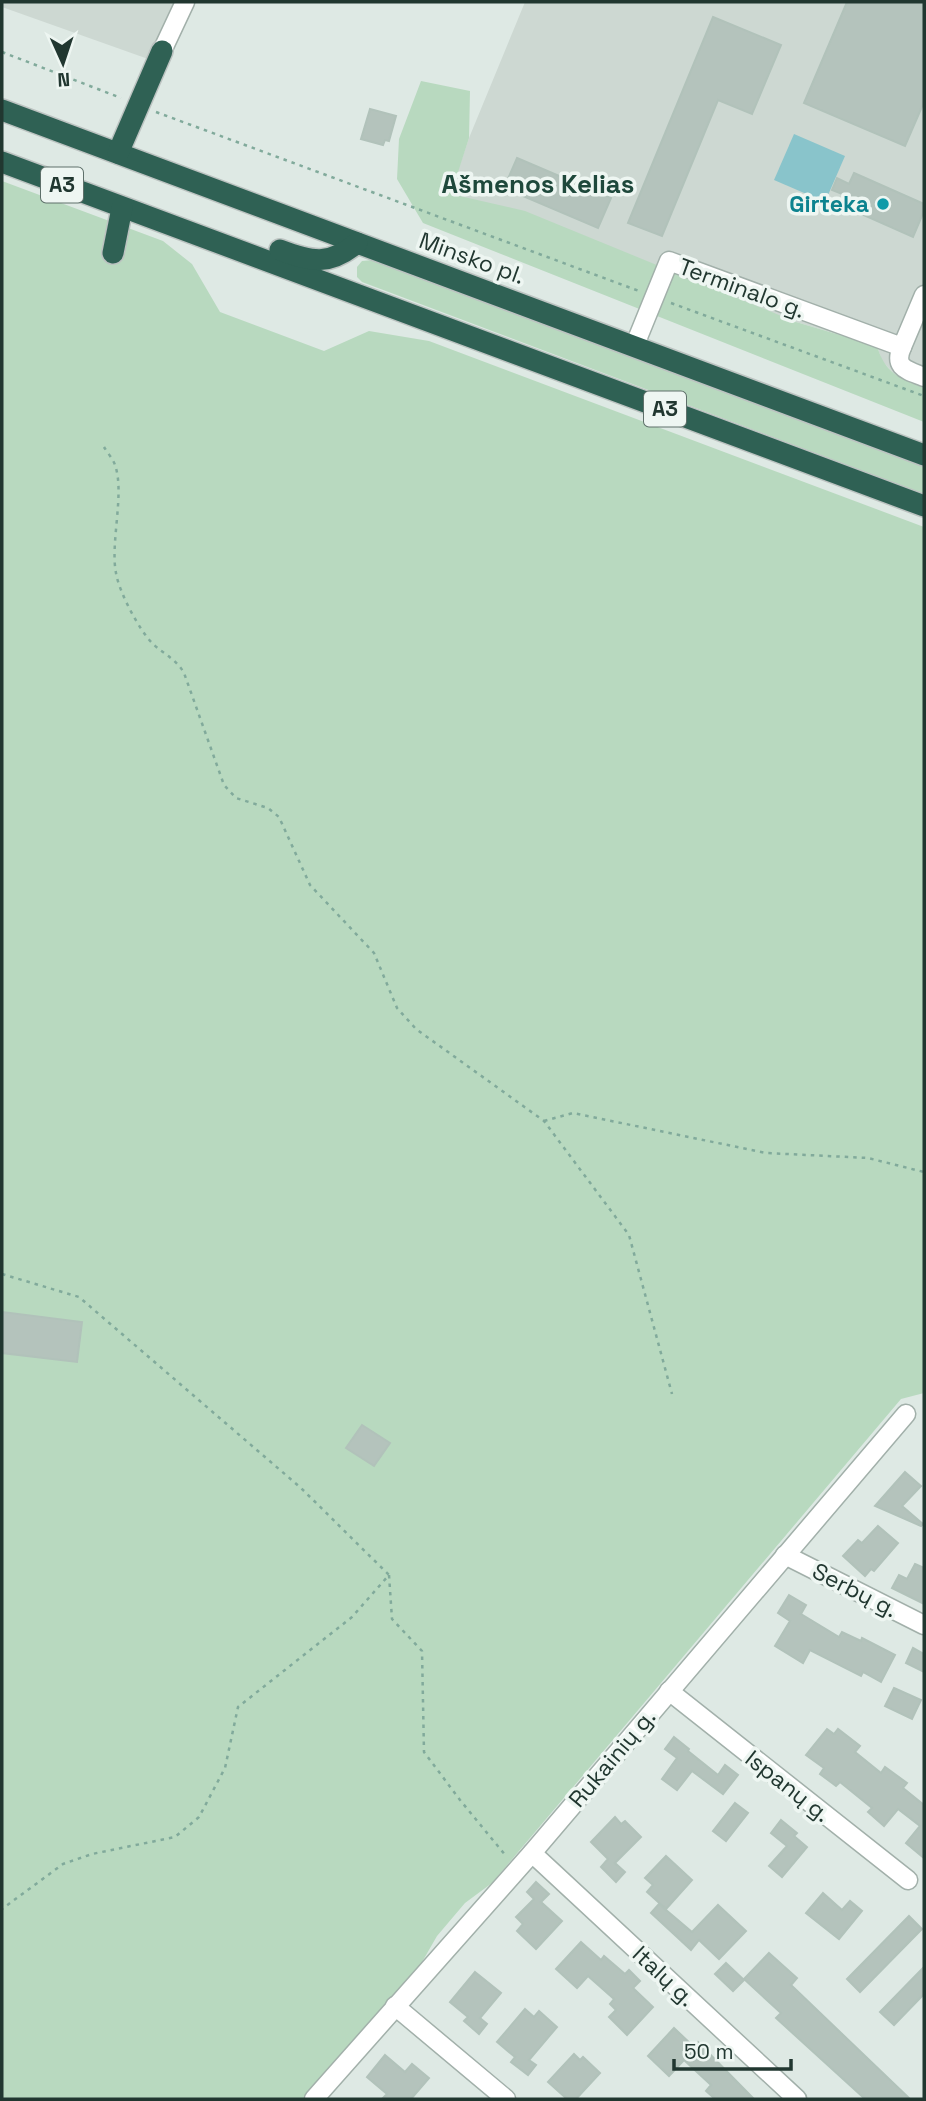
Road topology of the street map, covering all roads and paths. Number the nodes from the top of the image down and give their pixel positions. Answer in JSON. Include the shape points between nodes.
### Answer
{"nodes":[{"id":1,"x":186,"y":2,"type":"edge"},
{"id":2,"x":162,"y":51,"type":"joint"},
{"id":3,"x":2,"y":52,"type":"edge"},
{"id":4,"x":138,"y":105,"type":"junction"},
{"id":5,"x":2,"y":110,"type":"edge"},
{"id":6,"x":118,"y":153,"type":"junction"},
{"id":7,"x":2,"y":162,"type":"edge"},
{"id":8,"x":122,"y":208,"type":"junction"},
{"id":9,"x":166,"y":222,"type":"junction"},
{"id":10,"x":357,"y":243,"type":"junction"},
{"id":11,"x":113,"y":253,"type":"dead end"},
{"id":12,"x":924,"y":295,"type":"edge"},
{"id":13,"x":655,"y":297,"type":"junction"},
{"id":14,"x":902,"y":346,"type":"junction"},
{"id":15,"x":634,"y":347,"type":"junction"},
{"id":16,"x":924,"y":377,"type":"edge"},
{"id":17,"x":924,"y":396,"type":"edge"},
{"id":18,"x":104,"y":447,"type":"dead end"},
{"id":19,"x":924,"y":455,"type":"edge"},
{"id":20,"x":924,"y":506,"type":"edge"},
{"id":21,"x":544,"y":1121,"type":"junction"},
{"id":22,"x":924,"y":1172,"type":"edge"},
{"id":23,"x":2,"y":1274,"type":"edge"},
{"id":24,"x":672,"y":1394,"type":"dead end"},
{"id":25,"x":906,"y":1414,"type":"dead end"},
{"id":26,"x":785,"y":1555,"type":"junction"},
{"id":27,"x":389,"y":1574,"type":"junction"},
{"id":28,"x":924,"y":1625,"type":"edge"},
{"id":29,"x":669,"y":1692,"type":"junction"},
{"id":30,"x":532,"y":1853,"type":"junction"},
{"id":31,"x":518,"y":1869,"type":"junction"},
{"id":32,"x":908,"y":1880,"type":"dead end"},
{"id":33,"x":2,"y":1909,"type":"edge"},
{"id":34,"x":395,"y":2006,"type":"junction"},
{"id":35,"x":314,"y":2099,"type":"edge"},
{"id":36,"x":506,"y":2099,"type":"edge"},
{"id":37,"x":797,"y":2099,"type":"edge"}],
"edges":[{"from":1,"to":2,"type":"street"},
{"from":2,"to":4,"type":"highway"},
{"from":3,"to":4,"type":"path"},
{"from":4,"to":6,"type":"highway"},
{"from":4,"to":13,"type":"path"},
{"from":5,"to":6,"type":"highway","name":"Minsko pl.","number":"A3"},
{"from":6,"to":10,"type":"highway","name":"Minsko pl.","number":"A3"},
{"from":7,"to":8,"type":"highway","number":"A3"},
{"from":8,"to":9,"type":"highway","number":"A3"},
{"from":8,"to":11,"type":"highway"},
{"from":9,"to":10,"type":"highway","via":[[225,230],[305,259],[340,257]]},
{"from":9,"to":20,"type":"highway","number":"A3"},
{"from":10,"to":15,"type":"highway","name":"Minsko pl.","number":"A3"},
{"from":12,"to":14,"type":"street"},
{"from":13,"to":14,"type":"street","name":"Terminalo g.","via":[[669,261]]},
{"from":13,"to":15,"type":"street","name":"Terminalo g."},
{"from":13,"to":17,"type":"path"},
{"from":14,"to":16,"type":"street","via":[[899,362],[905,370]]},
{"from":15,"to":19,"type":"highway","name":"Minsko pl.","number":"A3"},
{"from":18,"to":21,"type":"path","via":[[115,464],[116,572],[121,589],[140,627],[184,673],[224,785],[236,798],[268,808],[279,817],[310,885],[374,953],[397,1008],[416,1029]]},
{"from":21,"to":22,"type":"path","via":[[573,1113],[766,1153],[868,1158]]},
{"from":21,"to":24,"type":"path","via":[[629,1235]]},
{"from":23,"to":27,"type":"path","via":[[79,1297],[301,1488]]},
{"from":25,"to":26,"type":"street","name":"Rukainių g."},
{"from":26,"to":28,"type":"street","name":"Serbų g."},
{"from":26,"to":29,"type":"street","name":"Rukainių g."},
{"from":27,"to":31,"type":"path","via":[[392,1619],[422,1651],[424,1752]]},
{"from":27,"to":33,"type":"path","via":[[352,1617],[238,1707],[225,1768],[199,1817],[175,1838],[63,1864]]},
{"from":29,"to":30,"type":"street","name":"Rukainių g."},
{"from":29,"to":32,"type":"street","name":"Ispanų g."},
{"from":30,"to":31,"type":"street","name":"Rukainių g."},
{"from":30,"to":37,"type":"street","name":"Italų g."},
{"from":31,"to":34,"type":"street","name":"Rukainių g."},
{"from":34,"to":35,"type":"street","name":"Rukainių g."},
{"from":34,"to":36,"type":"street"}]}
